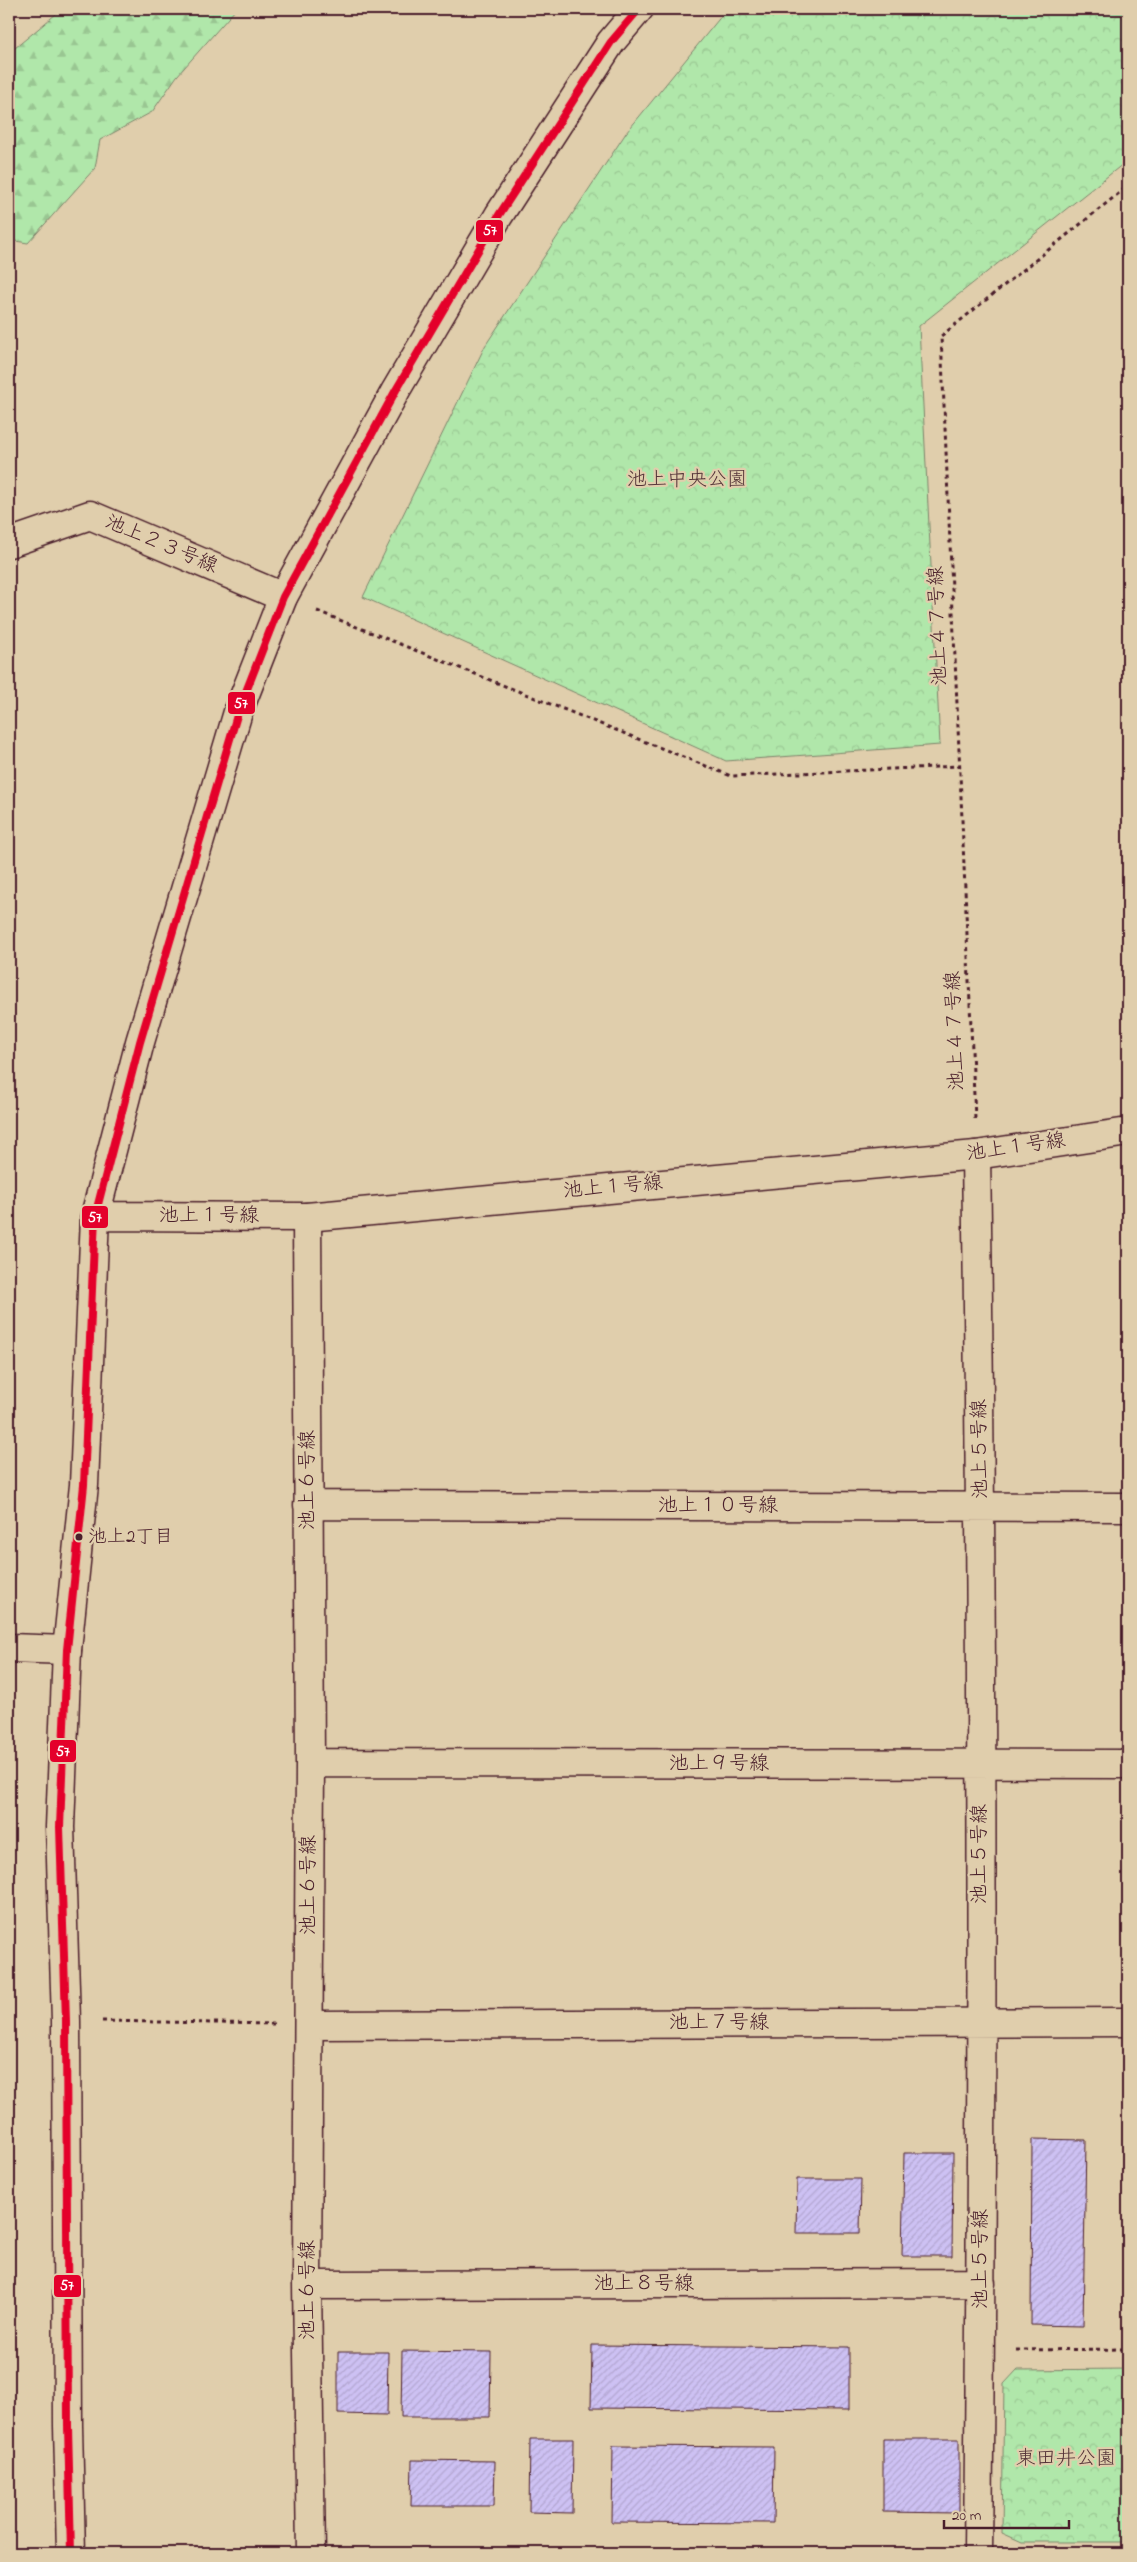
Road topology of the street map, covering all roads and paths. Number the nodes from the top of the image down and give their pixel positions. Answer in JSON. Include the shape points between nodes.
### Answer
{"nodes":[{"id":1,"x":639,"y":9,"type":"edge"},
{"id":2,"x":1128,"y":186,"type":"edge"},
{"id":3,"x":9,"y":543,"type":"edge"},
{"id":4,"x":283,"y":598,"type":"junction"},
{"id":5,"x":960,"y":766,"type":"junction"},
{"id":6,"x":1128,"y":1132,"type":"edge"},
{"id":7,"x":976,"y":1155,"type":"junction"},
{"id":8,"x":96,"y":1216,"type":"junction"},
{"id":9,"x":307,"y":1217,"type":"junction"},
{"id":10,"x":308,"y":1505,"type":"junction"},
{"id":11,"x":982,"y":1507,"type":"junction"},
{"id":12,"x":1128,"y":1507,"type":"edge"},
{"id":13,"x":9,"y":1648,"type":"edge"},
{"id":14,"x":67,"y":1650,"type":"junction"},
{"id":15,"x":310,"y":1763,"type":"junction"},
{"id":16,"x":980,"y":1764,"type":"junction"},
{"id":17,"x":1128,"y":1764,"type":"edge"},
{"id":18,"x":66,"y":2020,"type":"junction"},
{"id":19,"x":981,"y":2021,"type":"junction"},
{"id":20,"x":1128,"y":2022,"type":"edge"},
{"id":21,"x":309,"y":2025,"type":"junction"},
{"id":22,"x":981,"y":2283,"type":"junction"},
{"id":23,"x":307,"y":2285,"type":"junction"},
{"id":24,"x":1128,"y":2349,"type":"edge"},
{"id":25,"x":980,"y":2350,"type":"junction"},
{"id":26,"x":71,"y":2553,"type":"edge"},
{"id":27,"x":311,"y":2553,"type":"edge"},
{"id":28,"x":978,"y":2553,"type":"edge"}],
"edges":[{"from":1,"to":4,"type":"street","via":[[611,42],[499,214],[396,390]]},
{"from":2,"to":5,"type":"path","name":"池上４７号線","via":[[941,336]]},
{"from":3,"to":4,"type":"street","name":"池上２３号線","via":[[90,515]]},
{"from":4,"to":5,"type":"path","via":[[731,776]]},
{"from":4,"to":8,"type":"street","via":[[238,712],[140,1042]]},
{"from":5,"to":7,"type":"path","name":"池上４７号線"},
{"from":6,"to":7,"type":"street","name":"池上１号線"},
{"from":7,"to":9,"type":"street","name":"池上１号線"},
{"from":7,"to":11,"type":"street","name":"池上５号線"},
{"from":8,"to":9,"type":"street","name":"池上１号線"},
{"from":8,"to":14,"type":"street","via":[[84,1484]]},
{"from":9,"to":10,"type":"street","name":"池上６号線"},
{"from":10,"to":11,"type":"street","name":"池上１０号線"},
{"from":10,"to":15,"type":"street","name":"池上６号線"},
{"from":11,"to":12,"type":"street","name":"池上１０号線"},
{"from":11,"to":16,"type":"street","name":"池上５号線"},
{"from":13,"to":14,"type":"street"},
{"from":14,"to":18,"type":"street","via":[[60,1827]]},
{"from":15,"to":16,"type":"street","name":"池上９号線"},
{"from":15,"to":21,"type":"street","name":"池上６号線"},
{"from":16,"to":17,"type":"street","name":"池上９号線"},
{"from":16,"to":19,"type":"street","name":"池上５号線"},
{"from":18,"to":21,"type":"path"},
{"from":18,"to":26,"type":"street"},
{"from":19,"to":20,"type":"street","name":"池上７号線"},
{"from":19,"to":21,"type":"street","name":"池上７号線"},
{"from":19,"to":22,"type":"street","name":"池上５号線"},
{"from":21,"to":23,"type":"street","name":"池上６号線"},
{"from":22,"to":23,"type":"street","name":"池上８号線"},
{"from":22,"to":25,"type":"street","name":"池上５号線"},
{"from":23,"to":27,"type":"street","name":"池上６号線"},
{"from":24,"to":25,"type":"path"},
{"from":25,"to":28,"type":"street","name":"池上５号線"}]}
